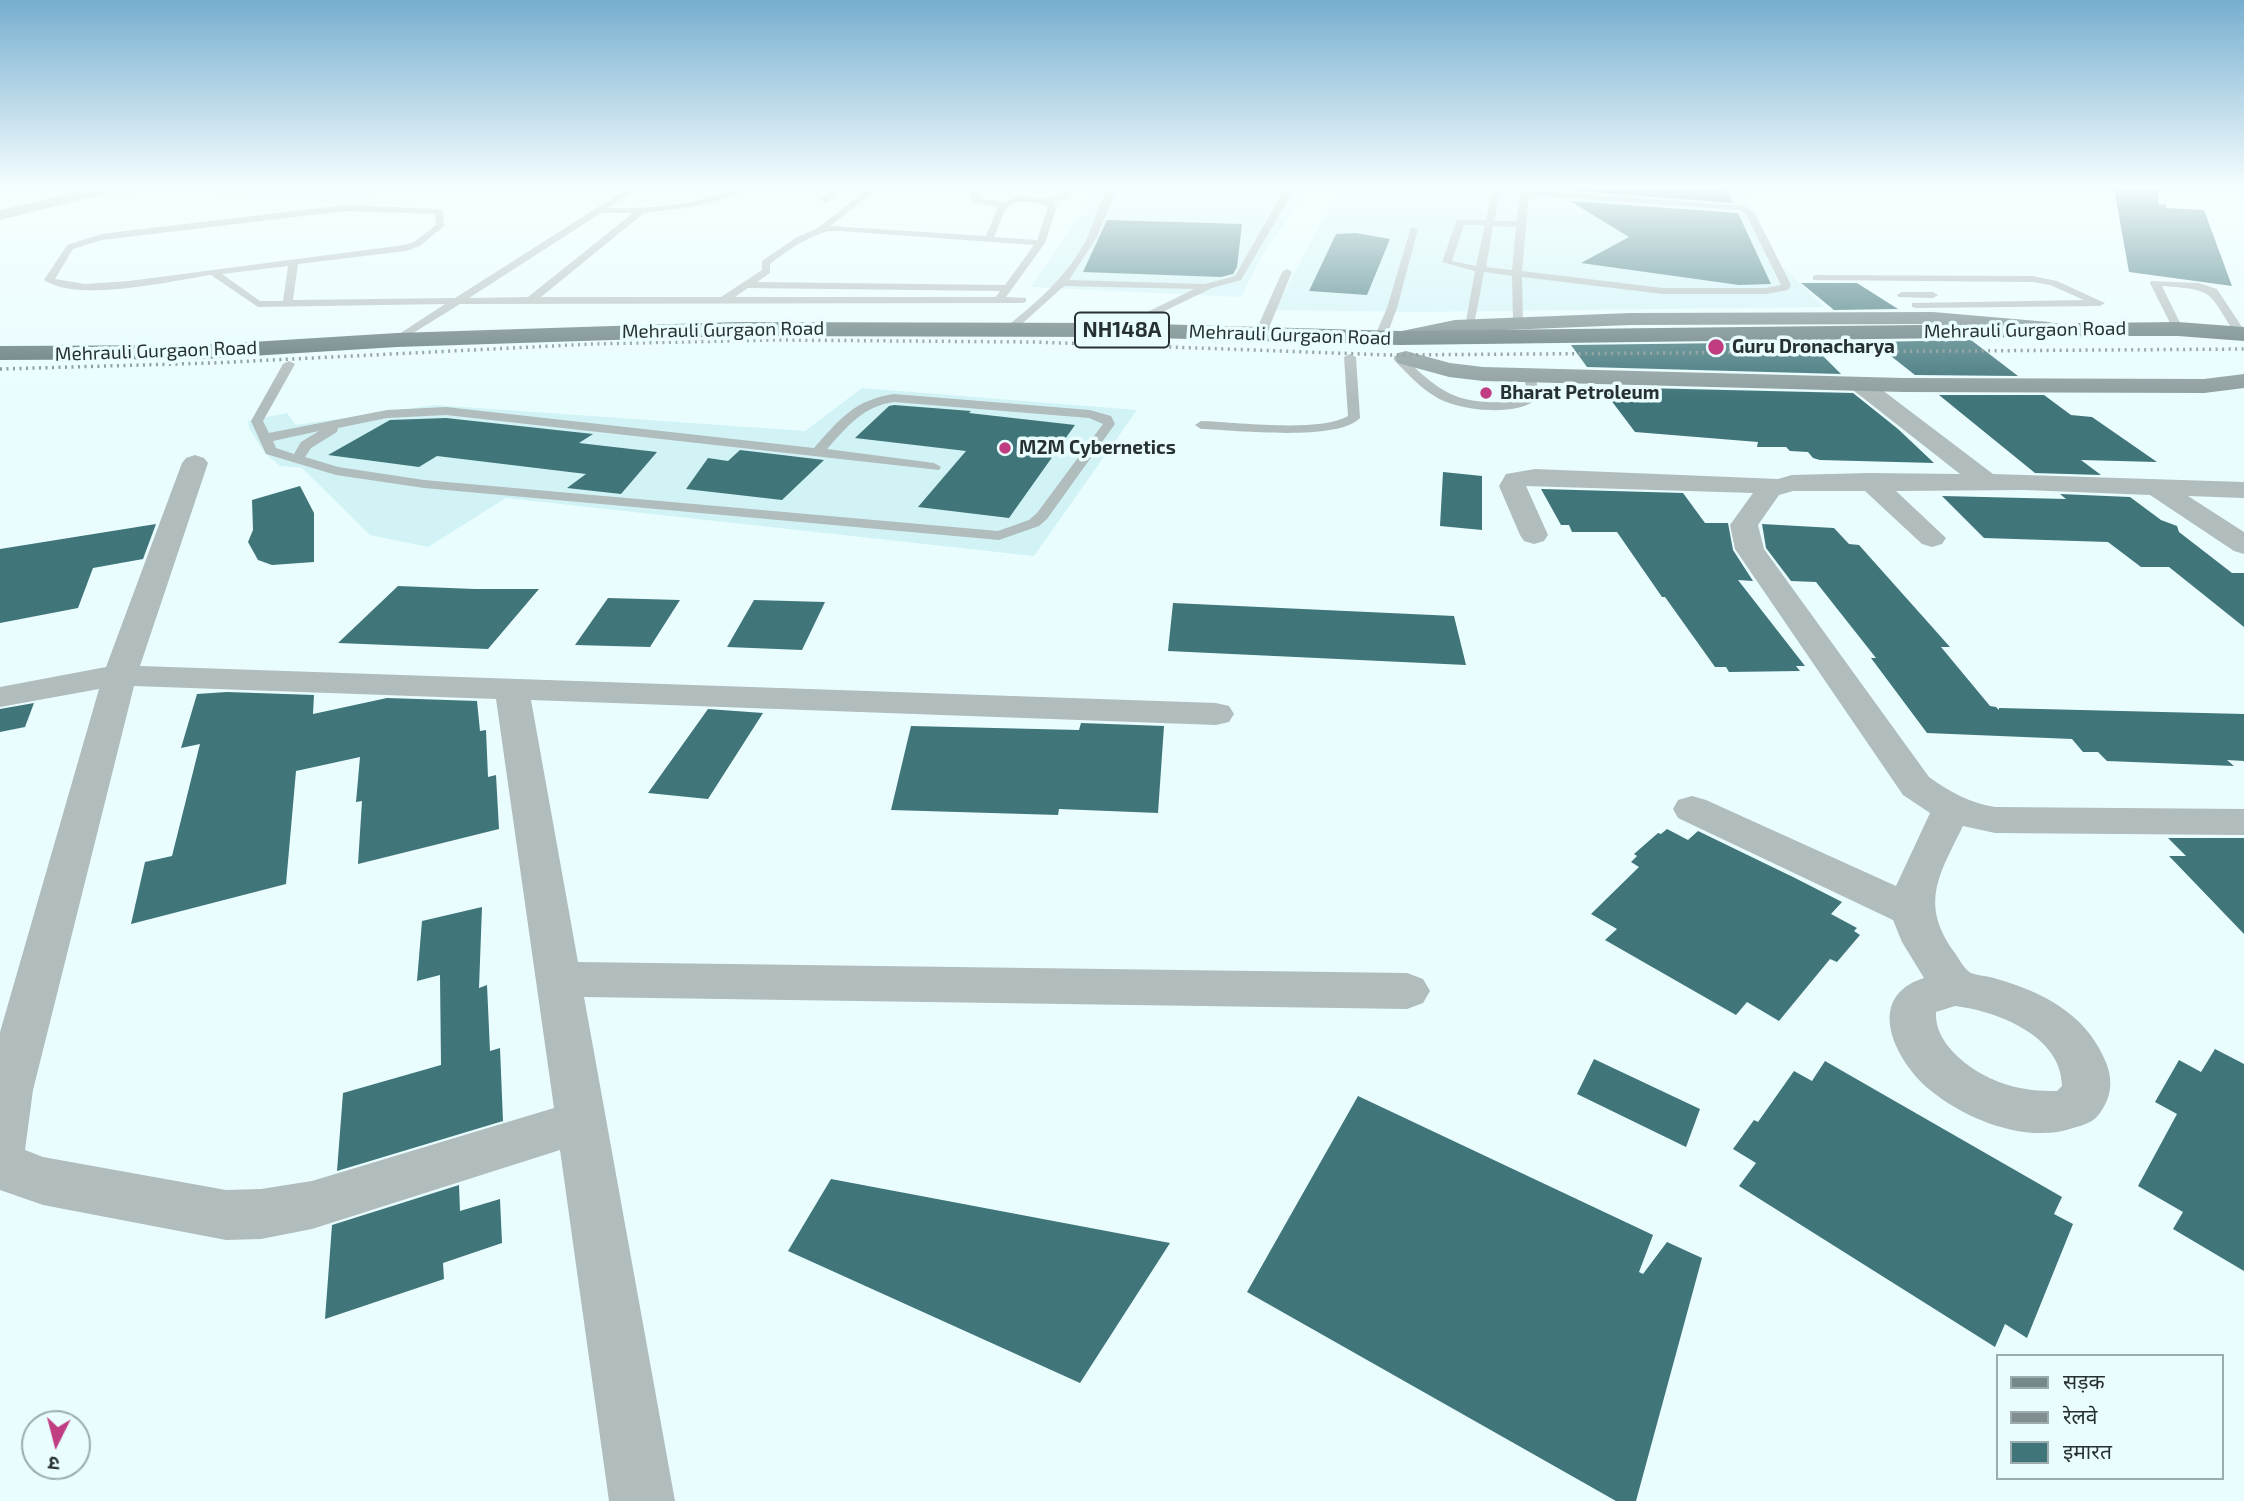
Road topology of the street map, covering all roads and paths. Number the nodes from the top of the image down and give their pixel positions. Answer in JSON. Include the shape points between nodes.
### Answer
{"nodes":[{"id":1,"x":63,"y":258,"type":"edge"},
{"id":2,"x":325,"y":258,"type":"edge"},
{"id":3,"x":525,"y":258,"type":"edge"},
{"id":4,"x":583,"y":258,"type":"edge"},
{"id":5,"x":772,"y":258,"type":"edge"},
{"id":6,"x":1029,"y":258,"type":"edge"},
{"id":7,"x":1080,"y":258,"type":"edge"},
{"id":8,"x":1250,"y":258,"type":"edge"},
{"id":9,"x":1406,"y":258,"type":"edge"},
{"id":10,"x":1448,"y":258,"type":"edge"},
{"id":11,"x":1484,"y":258,"type":"edge"},
{"id":12,"x":1519,"y":258,"type":"edge"},
{"id":13,"x":1774,"y":258,"type":"edge"},
{"id":14,"x":293,"y":262,"type":"junction"},
{"id":15,"x":1482,"y":269,"type":"junction"},
{"id":16,"x":214,"y":272,"type":"junction"},
{"id":17,"x":1287,"y":272,"type":"dead end"},
{"id":18,"x":1519,"y":272,"type":"junction"},
{"id":19,"x":1816,"y":278,"type":"dead end"},
{"id":20,"x":1876,"y":279,"type":"junction"},
{"id":21,"x":1064,"y":284,"type":"junction"},
{"id":22,"x":745,"y":285,"type":"junction"},
{"id":23,"x":1208,"y":286,"type":"junction"},
{"id":24,"x":1007,"y":288,"type":"junction"},
{"id":25,"x":2081,"y":294,"type":"junction"},
{"id":26,"x":1902,"y":295,"type":"junction"},
{"id":27,"x":531,"y":300,"type":"junction"},
{"id":28,"x":1022,"y":300,"type":"dead end"},
{"id":29,"x":460,"y":301,"type":"junction"},
{"id":30,"x":998,"y":301,"type":"junction"},
{"id":31,"x":288,"y":302,"type":"junction"},
{"id":32,"x":720,"y":302,"type":"junction"},
{"id":33,"x":1925,"y":312,"type":"junction"},
{"id":34,"x":1518,"y":323,"type":"junction"},
{"id":35,"x":1469,"y":325,"type":"junction"},
{"id":36,"x":2178,"y":328,"type":"junction"},
{"id":37,"x":1010,"y":329,"type":"junction"},
{"id":38,"x":1119,"y":330,"type":"junction"},
{"id":39,"x":2051,"y":330,"type":"junction"},
{"id":40,"x":1260,"y":335,"type":"junction"},
{"id":41,"x":397,"y":340,"type":"junction"},
{"id":42,"x":532,"y":343,"type":"junction"},
{"id":43,"x":2240,"y":345,"type":"edge"},
{"id":44,"x":1396,"y":348,"type":"junction"},
{"id":45,"x":0,"y":353,"type":"edge"},
{"id":46,"x":1928,"y":353,"type":"dead end"},
{"id":47,"x":1350,"y":356,"type":"junction"},
{"id":48,"x":289,"y":364,"type":"junction"},
{"id":49,"x":0,"y":375,"type":"edge"},
{"id":50,"x":1529,"y":375,"type":"junction"},
{"id":51,"x":2244,"y":381,"type":"edge"},
{"id":52,"x":1861,"y":385,"type":"junction"},
{"id":53,"x":1904,"y":386,"type":"junction"},
{"id":54,"x":1931,"y":407,"type":"dead end"},
{"id":55,"x":352,"y":420,"type":"junction"},
{"id":56,"x":1201,"y":425,"type":"dead end"},
{"id":57,"x":266,"y":438,"type":"junction"},
{"id":58,"x":818,"y":451,"type":"junction"},
{"id":59,"x":298,"y":460,"type":"junction"},
{"id":60,"x":195,"y":463,"type":"dead end"},
{"id":61,"x":934,"y":467,"type":"dead end"},
{"id":62,"x":1989,"y":469,"type":"junction"},
{"id":63,"x":1870,"y":481,"type":"junction"},
{"id":64,"x":1776,"y":485,"type":"junction"},
{"id":65,"x":2158,"y":488,"type":"junction"},
{"id":66,"x":2244,"y":490,"type":"edge"},
{"id":67,"x":1534,"y":535,"type":"dead end"},
{"id":68,"x":1932,"y":538,"type":"dead end"},
{"id":69,"x":2244,"y":545,"type":"edge"},
{"id":70,"x":120,"y":675,"type":"junction"},
{"id":71,"x":512,"y":689,"type":"junction"},
{"id":72,"x":0,"y":697,"type":"edge"},
{"id":73,"x":1216,"y":714,"type":"dead end"},
{"id":74,"x":1692,"y":809,"type":"dead end"},
{"id":75,"x":1951,"y":810,"type":"junction"},
{"id":76,"x":2244,"y":822,"type":"edge"},
{"id":77,"x":1912,"y":911,"type":"junction"},
{"id":78,"x":559,"y":979,"type":"junction"},
{"id":79,"x":1955,"y":988,"type":"dead end"},
{"id":80,"x":1407,"y":991,"type":"dead end"},
{"id":81,"x":582,"y":1121,"type":"junction"},
{"id":82,"x":0,"y":1149,"type":"edge"},
{"id":83,"x":642,"y":1501,"type":"edge"}],
"edges":[{"from":1,"to":16,"type":"lane","via":[[50,280],[59,285],[93,287]]},
{"from":2,"to":14,"type":"lane"},
{"from":3,"to":29,"type":"lane"},
{"from":4,"to":27,"type":"lane"},
{"from":5,"to":22,"type":"lane","via":[[765,263],[766,271]]},
{"from":6,"to":24,"type":"lane"},
{"from":7,"to":21,"type":"lane"},
{"from":8,"to":23,"type":"lane","via":[[1238,278]]},
{"from":9,"to":44,"type":"lane","via":[[1392,308]]},
{"from":10,"to":15,"type":"lane","via":[[1447,262],[1456,266]]},
{"from":11,"to":15,"type":"lane"},
{"from":12,"to":18,"type":"lane"},
{"from":13,"to":18,"type":"lane","via":[[1785,280],[1784,288],[1766,291],[1663,290]]},
{"from":14,"to":16,"type":"lane"},
{"from":14,"to":31,"type":"lane"},
{"from":15,"to":18,"type":"lane"},
{"from":15,"to":35,"type":"lane"},
{"from":16,"to":31,"type":"lane","via":[[258,304]]},
{"from":17,"to":40,"type":"lane"},
{"from":18,"to":34,"type":"lane","via":[[1515,296]]},
{"from":19,"to":20,"type":"lane"},
{"from":20,"to":25,"type":"lane","via":[[2033,279]]},
{"from":20,"to":26,"type":"lane"},
{"from":21,"to":23,"type":"lane"},
{"from":21,"to":37,"type":"lane"},
{"from":22,"to":24,"type":"lane"},
{"from":22,"to":32,"type":"lane"},
{"from":23,"to":38,"type":"lane"},
{"from":24,"to":30,"type":"lane"},
{"from":25,"to":26,"type":"lane"},
{"from":25,"to":33,"type":"lane","via":[[2100,303]]},
{"from":26,"to":33,"type":"lane"},
{"from":27,"to":29,"type":"lane"},
{"from":27,"to":32,"type":"lane"},
{"from":28,"to":30,"type":"lane"},
{"from":29,"to":31,"type":"lane"},
{"from":29,"to":41,"type":"lane"},
{"from":30,"to":32,"type":"lane"},
{"from":33,"to":34,"type":"main road"},
{"from":33,"to":39,"type":"main road"},
{"from":34,"to":35,"type":"main road"},
{"from":35,"to":44,"type":"main road"},
{"from":36,"to":39,"type":"highway","name":"Mehrauli Gurgaon Road","number":"NH148A"},
{"from":36,"to":43,"type":"highway","name":"Mehrauli Gurgaon Road","number":"NH148A"},
{"from":36,"to":43,"type":"lane","via":[[2155,283],[2213,290]]},
{"from":37,"to":38,"type":"highway","name":"Mehrauli Gurgaon Road","number":"NH148A"},
{"from":37,"to":42,"type":"highway","name":"Mehrauli Gurgaon Road","number":"NH148A","via":[[736,329]]},
{"from":38,"to":40,"type":"highway","name":"Mehrauli Gurgaon Road","number":"NH148A"},
{"from":39,"to":44,"type":"highway","name":"Mehrauli Gurgaon Road","number":"NH148A"},
{"from":40,"to":44,"type":"highway","name":"Mehrauli Gurgaon Road","number":"NH148A"},
{"from":41,"to":42,"type":"highway","name":"Mehrauli Gurgaon Road","number":"NH148A"},
{"from":41,"to":45,"type":"highway","name":"Mehrauli Gurgaon Road","number":"NH148A","via":[[202,352]]},
{"from":42,"to":47,"type":"highway","name":"Mehrauli Gurgaon Road","number":"NH148A","via":[[1009,342]]},
{"from":42,"to":48,"type":"highway","name":"Mehrauli Gurgaon Road","number":"NH148A"},
{"from":44,"to":46,"type":"highway","name":"Mehrauli Gurgaon Road","number":"NH148A"},
{"from":44,"to":47,"type":"highway","name":"Mehrauli Gurgaon Road","number":"NH148A"},
{"from":44,"to":50,"type":"street","via":[[1464,372]]},
{"from":44,"to":50,"type":"lane","via":[[1435,392],[1451,403],[1522,404],[1531,399]]},
{"from":47,"to":56,"type":"lane","via":[[1354,418],[1343,426]]},
{"from":48,"to":49,"type":"highway","name":"Mehrauli Gurgaon Road","number":"NH148A"},
{"from":48,"to":57,"type":"lane","via":[[257,421]]},
{"from":50,"to":52,"type":"street"},
{"from":51,"to":53,"type":"street","via":[[2204,386]]},
{"from":52,"to":53,"type":"street"},
{"from":52,"to":62,"type":"street"},
{"from":53,"to":54,"type":"street"},
{"from":55,"to":57,"type":"lane"},
{"from":55,"to":58,"type":"lane","via":[[404,411],[446,411]]},
{"from":55,"to":59,"type":"lane","via":[[306,445]]},
{"from":57,"to":59,"type":"lane","via":[[271,451]]},
{"from":58,"to":59,"type":"lane","via":[[862,406],[884,398],[1090,414],[1109,424],[1042,516],[999,536],[424,484],[336,471]]},
{"from":58,"to":61,"type":"lane"},
{"from":60,"to":70,"type":"street"},
{"from":62,"to":63,"type":"street"},
{"from":62,"to":65,"type":"street","via":[[2025,482]]},
{"from":63,"to":64,"type":"street"},
{"from":63,"to":68,"type":"street"},
{"from":64,"to":67,"type":"street","via":[[1515,480],[1512,486]]},
{"from":64,"to":75,"type":"street","via":[[1760,498],[1744,525],[1750,549],[1916,786]]},
{"from":65,"to":66,"type":"street"},
{"from":65,"to":69,"type":"street"},
{"from":70,"to":71,"type":"street"},
{"from":70,"to":72,"type":"street"},
{"from":70,"to":82,"type":"street","via":[[8,1090]]},
{"from":71,"to":73,"type":"street"},
{"from":71,"to":78,"type":"street"},
{"from":74,"to":77,"type":"street"},
{"from":75,"to":76,"type":"street","via":[[1995,820]]},
{"from":75,"to":77,"type":"street","via":[[1915,890]]},
{"from":77,"to":79,"type":"street","via":[[1920,933]]},
{"from":78,"to":80,"type":"street"},
{"from":78,"to":81,"type":"street"},
{"from":81,"to":82,"type":"street","via":[[312,1205],[261,1214],[226,1215],[43,1181],[14,1172],[3,1163]]},
{"from":81,"to":83,"type":"street"}]}
